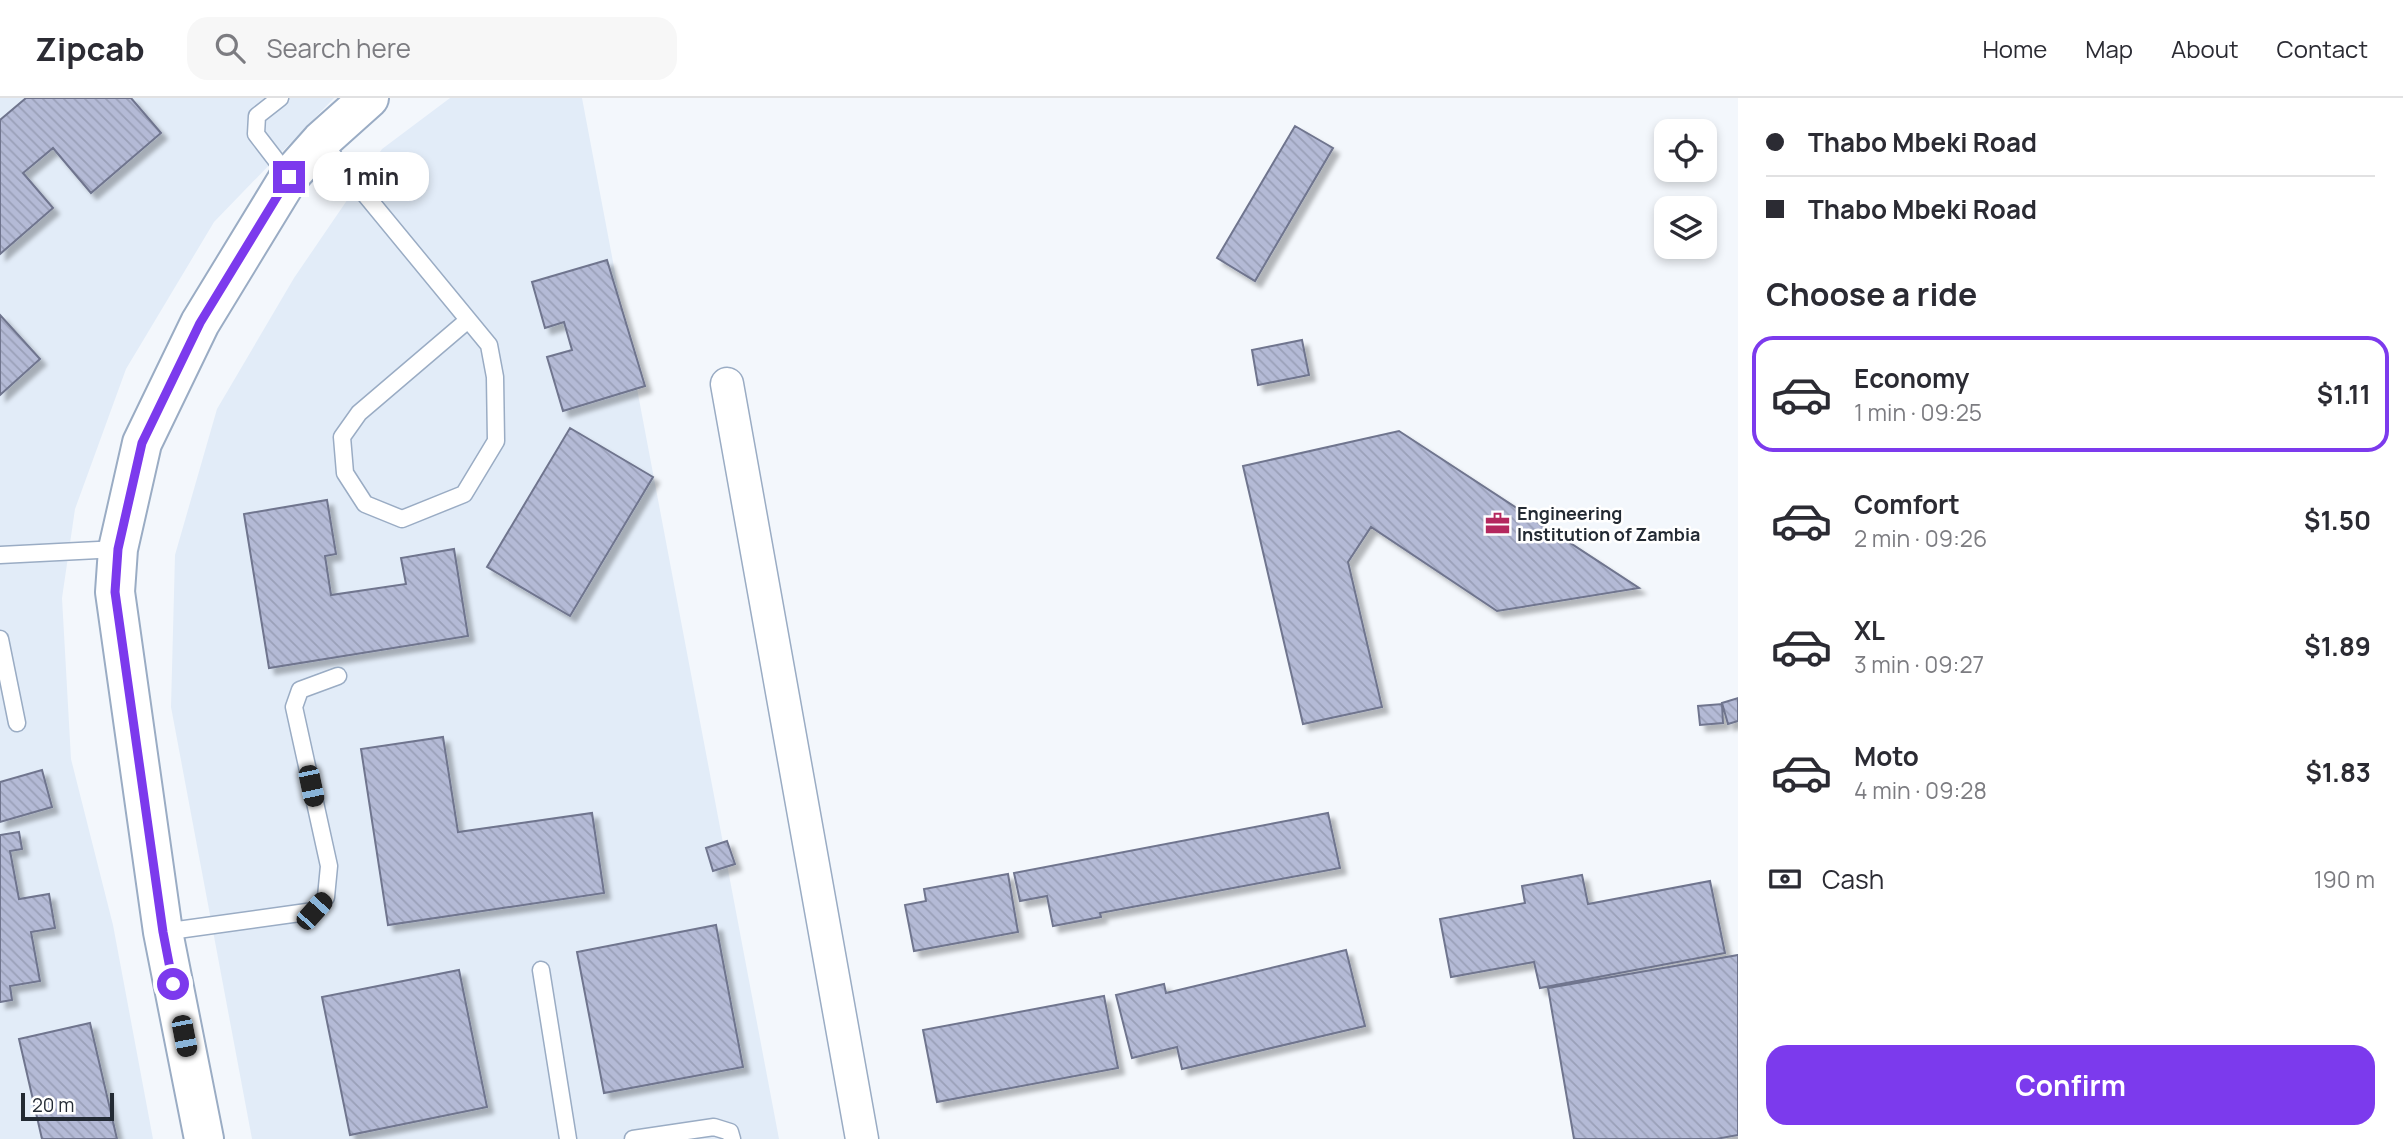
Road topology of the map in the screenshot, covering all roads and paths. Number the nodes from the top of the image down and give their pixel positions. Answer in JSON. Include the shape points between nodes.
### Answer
{"nodes":[{"id":1,"x":280,"y":98,"type":"edge"},
{"id":2,"x":369,"y":98,"type":"edge"},
{"id":3,"x":321,"y":141,"type":"junction"},
{"id":4,"x":289,"y":177,"type":"junction"},
{"id":5,"x":468,"y":320,"type":"junction"},
{"id":6,"x":727,"y":384,"type":"dead end"},
{"id":7,"x":118,"y":549,"type":"junction"},
{"id":8,"x":0,"y":555,"type":"edge"},
{"id":9,"x":0,"y":639,"type":"edge"},
{"id":10,"x":338,"y":676,"type":"dead end"},
{"id":11,"x":17,"y":723,"type":"dead end"},
{"id":12,"x":163,"y":932,"type":"junction"},
{"id":13,"x":541,"y":970,"type":"dead end"},
{"id":14,"x":204,"y":1139,"type":"edge"},
{"id":15,"x":568,"y":1139,"type":"edge"},
{"id":16,"x":633,"y":1139,"type":"edge"},
{"id":17,"x":732,"y":1139,"type":"edge"},
{"id":18,"x":862,"y":1139,"type":"edge"}],
"edges":[{"from":1,"to":4,"type":"lane","via":[[257,117],[256,134]]},
{"from":2,"to":3,"type":"main road"},
{"from":3,"to":4,"type":"main road"},
{"from":3,"to":5,"type":"lane"},
{"from":4,"to":7,"type":"main road","via":[[200,323],[142,443]]},
{"from":5,"to":5,"type":"lane","via":[[489,345],[495,377],[496,440],[464,494],[402,519],[365,504],[345,473],[342,437],[359,413]]},
{"from":6,"to":18,"type":"street"},
{"from":7,"to":8,"type":"lane"},
{"from":7,"to":12,"type":"main road","via":[[115,592]]},
{"from":9,"to":11,"type":"lane"},
{"from":10,"to":12,"type":"lane","via":[[300,690],[293,706],[329,866],[326,897],[314,911]]},
{"from":12,"to":14,"type":"main road"},
{"from":13,"to":15,"type":"lane"},
{"from":16,"to":17,"type":"lane","via":[[714,1127],[730,1132]]}]}
